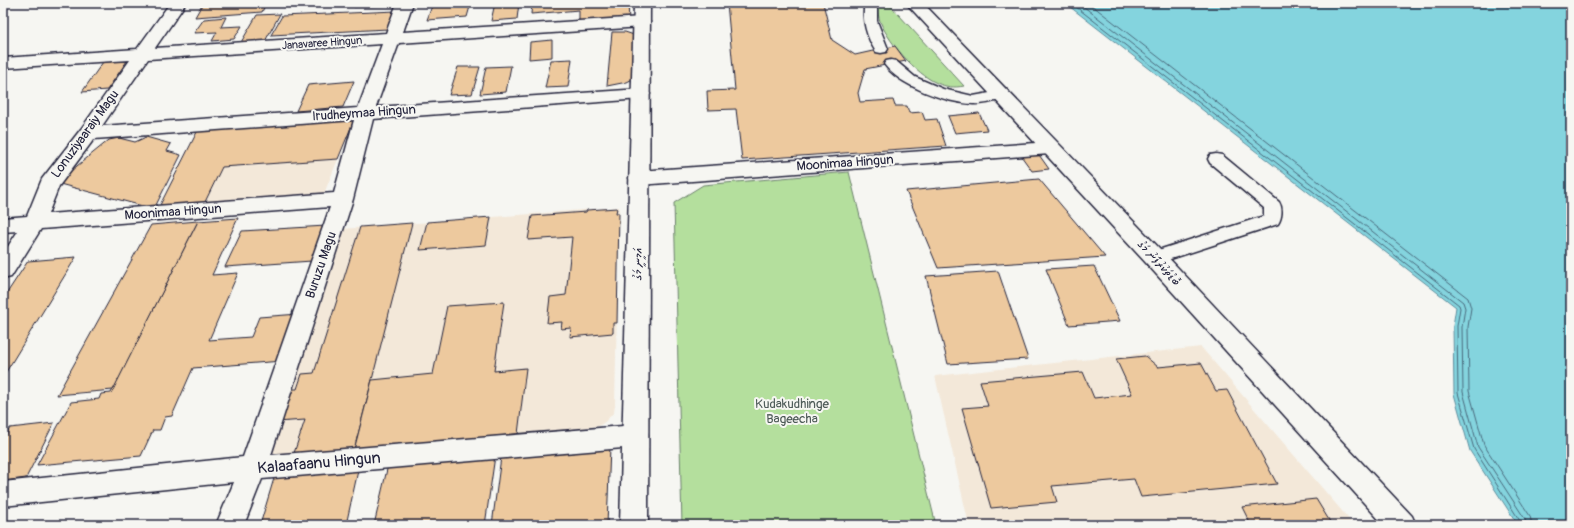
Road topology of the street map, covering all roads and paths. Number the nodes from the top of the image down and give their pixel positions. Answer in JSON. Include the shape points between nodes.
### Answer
{"nodes":[{"id":1,"x":178,"y":3,"type":"edge"},
{"id":2,"x":405,"y":3,"type":"edge"},
{"id":3,"x":642,"y":3,"type":"edge"},
{"id":4,"x":871,"y":3,"type":"edge"},
{"id":5,"x":914,"y":3,"type":"edge"},
{"id":6,"x":642,"y":22,"type":"junction"},
{"id":7,"x":392,"y":38,"type":"junction"},
{"id":8,"x":881,"y":49,"type":"dead end"},
{"id":9,"x":142,"y":54,"type":"junction"},
{"id":10,"x":3,"y":63,"type":"edge"},
{"id":11,"x":890,"y":64,"type":"dead end"},
{"id":12,"x":641,"y":94,"type":"junction"},
{"id":13,"x":1001,"y":95,"type":"junction"},
{"id":14,"x":365,"y":113,"type":"junction"},
{"id":15,"x":88,"y":133,"type":"junction"},
{"id":16,"x":1050,"y":148,"type":"junction"},
{"id":17,"x":1216,"y":159,"type":"dead end"},
{"id":18,"x":639,"y":178,"type":"junction"},
{"id":19,"x":343,"y":199,"type":"junction"},
{"id":20,"x":35,"y":222,"type":"junction"},
{"id":21,"x":3,"y":224,"type":"edge"},
{"id":22,"x":1155,"y":258,"type":"junction"},
{"id":23,"x":3,"y":271,"type":"edge"},
{"id":24,"x":635,"y":436,"type":"junction"},
{"id":25,"x":252,"y":468,"type":"junction"},
{"id":26,"x":3,"y":494,"type":"edge"},
{"id":27,"x":230,"y":525,"type":"edge"},
{"id":28,"x":634,"y":525,"type":"edge"},
{"id":29,"x":1402,"y":525,"type":"edge"}],
"edges":[{"from":1,"to":9,"type":"street","name":"Lonuziyaaraiy Magu"},
{"from":2,"to":7,"type":"street","name":"Buruzu Magu"},
{"from":3,"to":6,"type":"street","name":"އަމީނީ މަގު"},
{"from":4,"to":8,"type":"lane","via":[[869,9],[872,30]]},
{"from":5,"to":13,"type":"street","name":"ބޮޑުތަކުރުފާނު މަގު"},
{"from":6,"to":7,"type":"street","name":"Janavaree Hingun"},
{"from":6,"to":12,"type":"street","name":"އަމީނީ މަގު"},
{"from":7,"to":9,"type":"street","name":"Janavaree Hingun"},
{"from":7,"to":14,"type":"street","name":"Buruzu Magu"},
{"from":9,"to":10,"type":"street","name":"Janavaree Hingun"},
{"from":9,"to":15,"type":"street","name":"Lonuziyaaraiy Magu"},
{"from":11,"to":13,"type":"lane","via":[[910,80],[939,93],[973,100]]},
{"from":12,"to":14,"type":"street","name":"Irudheymaa Hingun"},
{"from":12,"to":18,"type":"street","name":"އަމީނީ މަގު"},
{"from":13,"to":16,"type":"street","name":"ބޮޑުތަކުރުފާނު މަގު"},
{"from":14,"to":15,"type":"street","name":"Irudheymaa Hingun"},
{"from":14,"to":19,"type":"street","name":"Buruzu Magu"},
{"from":15,"to":20,"type":"street","name":"Lonuziyaaraiy Magu","via":[[49,184]]},
{"from":16,"to":18,"type":"street","name":"Moonimaa Hingun"},
{"from":16,"to":22,"type":"street","name":"ބޮޑުތަކުރުފާނު މަގު"},
{"from":17,"to":22,"type":"lane","via":[[1273,206],[1272,220]]},
{"from":18,"to":24,"type":"street","name":"އަމީނީ މަގު"},
{"from":19,"to":20,"type":"street","name":"Moonimaa Hingun"},
{"from":19,"to":25,"type":"street","name":"Buruzu Magu"},
{"from":20,"to":21,"type":"street","name":"Moonimaa Hingun"},
{"from":20,"to":23,"type":"street","name":"Lonuziyaaraiy Magu"},
{"from":22,"to":29,"type":"street","name":"ބޮޑުތަކުރުފާނު މަގު"},
{"from":24,"to":25,"type":"street","name":"Kalaafaanu Hingun"},
{"from":24,"to":28,"type":"street","name":"އަމީނީ މަގު"},
{"from":25,"to":26,"type":"street","name":"Kalaafaanu Hingun"},
{"from":25,"to":27,"type":"street","name":"Buruzu Magu"}]}
